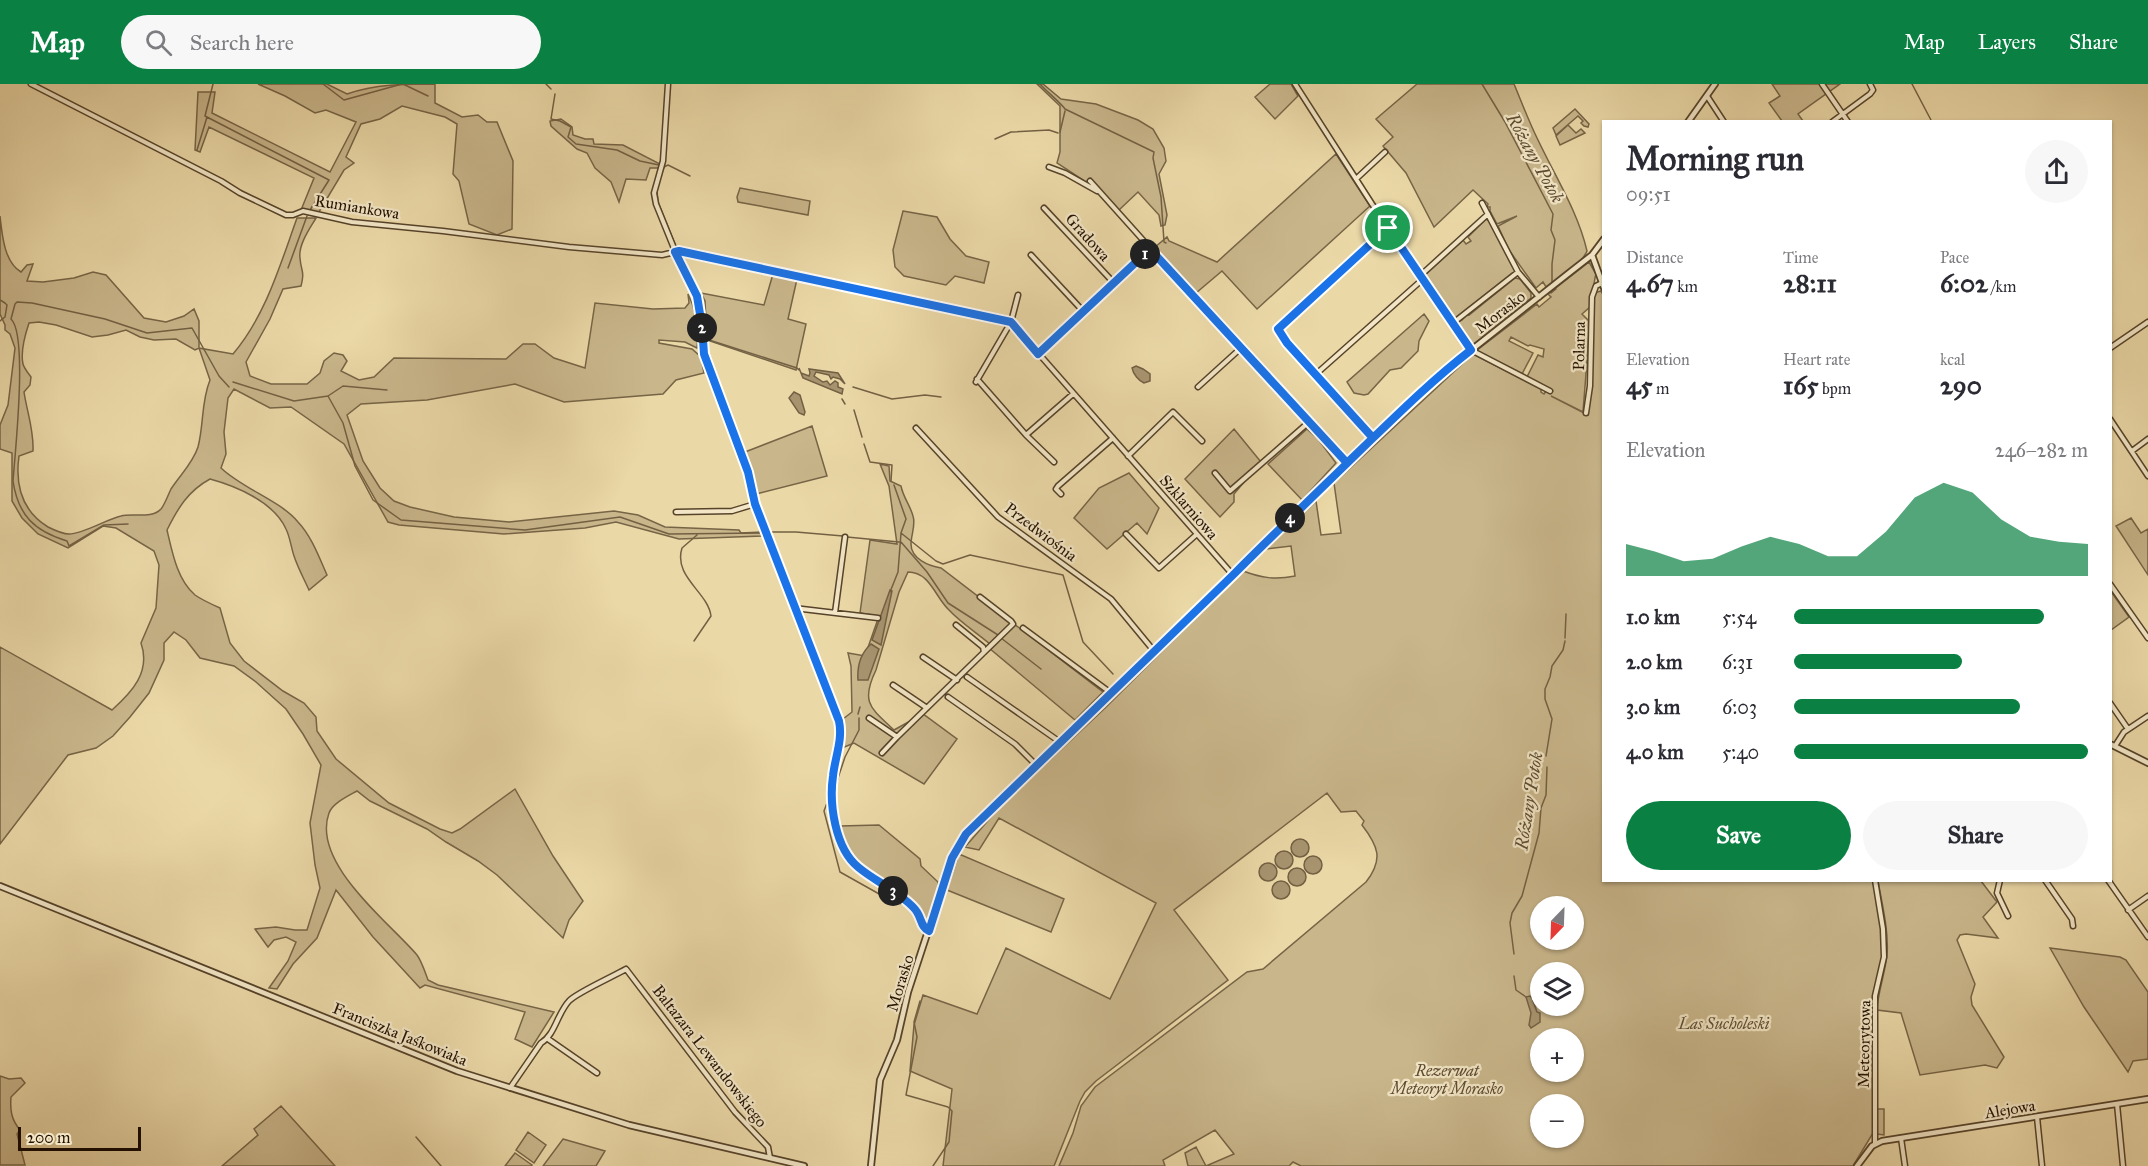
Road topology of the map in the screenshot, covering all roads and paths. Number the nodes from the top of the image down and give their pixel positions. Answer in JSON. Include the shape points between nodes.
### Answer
{"nodes":[{"id":1,"x":31,"y":84,"type":"edge"},
{"id":2,"x":668,"y":84,"type":"edge"},
{"id":3,"x":1295,"y":84,"type":"edge"},
{"id":4,"x":1715,"y":84,"type":"edge"},
{"id":5,"x":1822,"y":84,"type":"edge"},
{"id":6,"x":1870,"y":84,"type":"edge"},
{"id":7,"x":1707,"y":96,"type":"junction"},
{"id":8,"x":1842,"y":114,"type":"junction"},
{"id":9,"x":1689,"y":120,"type":"edge"},
{"id":10,"x":1723,"y":120,"type":"edge"},
{"id":11,"x":1834,"y":120,"type":"edge"},
{"id":12,"x":1846,"y":120,"type":"edge"},
{"id":13,"x":1385,"y":152,"type":"dead end"},
{"id":14,"x":1048,"y":166,"type":"dead end"},
{"id":15,"x":1356,"y":179,"type":"junction"},
{"id":16,"x":1090,"y":181,"type":"dead end"},
{"id":17,"x":1100,"y":193,"type":"junction"},
{"id":18,"x":1482,"y":203,"type":"dead end"},
{"id":19,"x":1044,"y":208,"type":"dead end"},
{"id":20,"x":1488,"y":214,"type":"junction"},
{"id":21,"x":1388,"y":228,"type":"junction"},
{"id":22,"x":1602,"y":242,"type":"edge"},
{"id":23,"x":1150,"y":249,"type":"junction"},
{"id":24,"x":675,"y":252,"type":"junction"},
{"id":25,"x":1031,"y":255,"type":"dead end"},
{"id":26,"x":1592,"y":255,"type":"junction"},
{"id":27,"x":1518,"y":272,"type":"junction"},
{"id":28,"x":1422,"y":277,"type":"junction"},
{"id":29,"x":1602,"y":282,"type":"edge"},
{"id":30,"x":1114,"y":283,"type":"junction"},
{"id":31,"x":1602,"y":285,"type":"edge"},
{"id":32,"x":1018,"y":295,"type":"dead end"},
{"id":33,"x":1539,"y":298,"type":"junction"},
{"id":34,"x":1083,"y":311,"type":"junction"},
{"id":35,"x":1011,"y":322,"type":"junction"},
{"id":36,"x":2148,"y":322,"type":"edge"},
{"id":37,"x":1453,"y":323,"type":"junction"},
{"id":38,"x":2112,"y":347,"type":"edge"},
{"id":39,"x":1241,"y":348,"type":"junction"},
{"id":40,"x":1471,"y":350,"type":"junction"},
{"id":41,"x":1038,"y":354,"type":"junction"},
{"id":42,"x":1315,"y":375,"type":"junction"},
{"id":43,"x":1198,"y":387,"type":"dead end"},
{"id":44,"x":1550,"y":391,"type":"dead end"},
{"id":45,"x":1073,"y":394,"type":"junction"},
{"id":46,"x":1586,"y":413,"type":"dead end"},
{"id":47,"x":1309,"y":422,"type":"junction"},
{"id":48,"x":2112,"y":422,"type":"edge"},
{"id":49,"x":916,"y":428,"type":"dead end"},
{"id":50,"x":1026,"y":435,"type":"junction"},
{"id":51,"x":1113,"y":438,"type":"junction"},
{"id":52,"x":1373,"y":438,"type":"junction"},
{"id":53,"x":2148,"y":439,"type":"edge"},
{"id":54,"x":1202,"y":441,"type":"dead end"},
{"id":55,"x":2132,"y":451,"type":"junction"},
{"id":56,"x":1128,"y":456,"type":"junction"},
{"id":57,"x":1054,"y":462,"type":"dead end"},
{"id":58,"x":1347,"y":463,"type":"junction"},
{"id":59,"x":1215,"y":473,"type":"dead end"},
{"id":60,"x":2148,"y":476,"type":"edge"},
{"id":61,"x":1061,"y":494,"type":"dead end"},
{"id":62,"x":755,"y":504,"type":"junction"},
{"id":63,"x":676,"y":512,"type":"dead end"},
{"id":64,"x":1126,"y":534,"type":"dead end"},
{"id":65,"x":1197,"y":534,"type":"junction"},
{"id":66,"x":845,"y":537,"type":"dead end"},
{"id":67,"x":1233,"y":575,"type":"junction"},
{"id":68,"x":2112,"y":587,"type":"edge"},
{"id":69,"x":980,"y":597,"type":"dead end"},
{"id":70,"x":794,"y":608,"type":"junction"},
{"id":71,"x":835,"y":613,"type":"junction"},
{"id":72,"x":878,"y":618,"type":"dead end"},
{"id":73,"x":956,"y":625,"type":"dead end"},
{"id":74,"x":1023,"y":628,"type":"dead end"},
{"id":75,"x":2148,"y":639,"type":"edge"},
{"id":76,"x":1154,"y":651,"type":"junction"},
{"id":77,"x":983,"y":653,"type":"junction"},
{"id":78,"x":923,"y":657,"type":"dead end"},
{"id":79,"x":967,"y":677,"type":"dead end"},
{"id":80,"x":957,"y":680,"type":"junction"},
{"id":81,"x":893,"y":685,"type":"dead end"},
{"id":82,"x":1111,"y":693,"type":"junction"},
{"id":83,"x":948,"y":697,"type":"dead end"},
{"id":84,"x":2112,"y":706,"type":"edge"},
{"id":85,"x":927,"y":708,"type":"junction"},
{"id":86,"x":2148,"y":716,"type":"edge"},
{"id":87,"x":869,"y":718,"type":"dead end"},
{"id":88,"x":2128,"y":729,"type":"junction"},
{"id":89,"x":897,"y":737,"type":"junction"},
{"id":90,"x":1060,"y":742,"type":"junction"},
{"id":91,"x":2113,"y":745,"type":"edge"},
{"id":92,"x":882,"y":753,"type":"dead end"},
{"id":93,"x":2148,"y":763,"type":"edge"},
{"id":94,"x":1036,"y":765,"type":"junction"},
{"id":95,"x":1875,"y":882,"type":"edge"},
{"id":96,"x":2000,"y":882,"type":"edge"},
{"id":97,"x":2046,"y":882,"type":"edge"},
{"id":98,"x":2109,"y":882,"type":"edge"},
{"id":99,"x":0,"y":886,"type":"edge"},
{"id":100,"x":2148,"y":896,"type":"edge"},
{"id":101,"x":2128,"y":910,"type":"junction"},
{"id":102,"x":2008,"y":916,"type":"dead end"},
{"id":103,"x":2073,"y":926,"type":"dead end"},
{"id":104,"x":929,"y":931,"type":"junction"},
{"id":105,"x":2148,"y":937,"type":"edge"},
{"id":106,"x":548,"y":1039,"type":"junction"},
{"id":107,"x":597,"y":1072,"type":"dead end"},
{"id":108,"x":510,"y":1088,"type":"junction"},
{"id":109,"x":2148,"y":1099,"type":"edge"},
{"id":110,"x":2117,"y":1104,"type":"junction"},
{"id":111,"x":2037,"y":1117,"type":"junction"},
{"id":112,"x":1901,"y":1138,"type":"junction"},
{"id":113,"x":1875,"y":1143,"type":"junction"},
{"id":114,"x":770,"y":1158,"type":"junction"},
{"id":115,"x":785,"y":1164,"type":"edge"},
{"id":116,"x":804,"y":1166,"type":"edge"},
{"id":117,"x":871,"y":1166,"type":"edge"},
{"id":118,"x":1857,"y":1166,"type":"edge"},
{"id":119,"x":1905,"y":1166,"type":"edge"},
{"id":120,"x":2042,"y":1166,"type":"edge"},
{"id":121,"x":2123,"y":1166,"type":"edge"}],
"edges":[{"from":1,"to":24,"type":"street","name":"Rumiankowa","via":[[286,215],[303,211],[352,222],[569,247],[662,255]]},
{"from":2,"to":24,"type":"street","via":[[663,161],[654,193]]},
{"from":3,"to":15,"type":"street"},
{"from":4,"to":7,"type":"street"},
{"from":5,"to":8,"type":"street"},
{"from":6,"to":8,"type":"street","via":[[1870,94]]},
{"from":7,"to":9,"type":"street"},
{"from":7,"to":10,"type":"street"},
{"from":8,"to":11,"type":"street"},
{"from":8,"to":12,"type":"street"},
{"from":13,"to":15,"type":"street"},
{"from":14,"to":17,"type":"street"},
{"from":15,"to":21,"type":"street"},
{"from":16,"to":17,"type":"street"},
{"from":17,"to":23,"type":"street"},
{"from":18,"to":20,"type":"street","name":"Morasko"},
{"from":19,"to":30,"type":"street","name":"Gradowa"},
{"from":20,"to":27,"type":"street","name":"Morasko"},
{"from":20,"to":28,"type":"street"},
{"from":21,"to":28,"type":"street"},
{"from":21,"to":42,"type":"street","via":[[1278,329]]},
{"from":22,"to":26,"type":"street","name":"Morasko"},
{"from":23,"to":30,"type":"street"},
{"from":23,"to":39,"type":"street"},
{"from":24,"to":35,"type":"street"},
{"from":24,"to":62,"type":"street","via":[[697,296],[704,354],[748,472]]},
{"from":25,"to":34,"type":"street"},
{"from":26,"to":29,"type":"street"},
{"from":26,"to":33,"type":"street","name":"Morasko"},
{"from":27,"to":33,"type":"street","name":"Morasko"},
{"from":27,"to":37,"type":"street","name":"Morasko"},
{"from":28,"to":37,"type":"street"},
{"from":28,"to":42,"type":"street"},
{"from":30,"to":34,"type":"street"},
{"from":31,"to":46,"type":"street","name":"Polarna","via":[[1596,286],[1592,297]]},
{"from":32,"to":35,"type":"street"},
{"from":33,"to":40,"type":"street","name":"Morasko"},
{"from":34,"to":41,"type":"street"},
{"from":35,"to":41,"type":"street","name":"Szklarniowa"},
{"from":35,"to":50,"type":"street","via":[[976,381]]},
{"from":36,"to":38,"type":"street"},
{"from":37,"to":40,"type":"street"},
{"from":39,"to":43,"type":"street"},
{"from":39,"to":47,"type":"street"},
{"from":40,"to":44,"type":"street"},
{"from":40,"to":52,"type":"street","name":"Morasko","via":[[1427,385]]},
{"from":41,"to":45,"type":"street","name":"Szklarniowa"},
{"from":42,"to":52,"type":"street"},
{"from":45,"to":50,"type":"street"},
{"from":45,"to":51,"type":"street","name":"Szklarniowa"},
{"from":47,"to":58,"type":"street"},
{"from":47,"to":59,"type":"street","via":[[1230,491]]},
{"from":48,"to":55,"type":"street"},
{"from":49,"to":76,"type":"street","name":"Przedwiośnia","via":[[998,517],[1111,599]]},
{"from":50,"to":57,"type":"street"},
{"from":51,"to":56,"type":"street","name":"Szklarniowa"},
{"from":51,"to":61,"type":"street","via":[[1058,486]]},
{"from":52,"to":58,"type":"street","name":"Morasko"},
{"from":53,"to":55,"type":"street"},
{"from":54,"to":56,"type":"street","via":[[1173,412]]},
{"from":55,"to":60,"type":"street"},
{"from":56,"to":65,"type":"street","name":"Szklarniowa"},
{"from":58,"to":67,"type":"street","name":"Morasko"},
{"from":62,"to":63,"type":"street","via":[[732,511]]},
{"from":62,"to":70,"type":"street"},
{"from":64,"to":65,"type":"street","via":[[1159,568]]},
{"from":65,"to":67,"type":"street","name":"Szklarniowa"},
{"from":66,"to":71,"type":"street"},
{"from":67,"to":76,"type":"street","name":"Morasko"},
{"from":68,"to":75,"type":"street"},
{"from":69,"to":77,"type":"street","via":[[1013,623]]},
{"from":70,"to":71,"type":"street"},
{"from":70,"to":104,"type":"street","via":[[840,728],[832,780],[841,842],[853,862],[905,900]]},
{"from":71,"to":72,"type":"street"},
{"from":73,"to":77,"type":"street","via":[[983,647]]},
{"from":74,"to":82,"type":"street"},
{"from":76,"to":82,"type":"street","name":"Morasko"},
{"from":77,"to":80,"type":"street"},
{"from":78,"to":80,"type":"street"},
{"from":79,"to":90,"type":"street"},
{"from":80,"to":85,"type":"street"},
{"from":81,"to":85,"type":"street"},
{"from":82,"to":90,"type":"street","name":"Morasko"},
{"from":83,"to":94,"type":"street","via":[[1015,744]]},
{"from":84,"to":88,"type":"street"},
{"from":85,"to":89,"type":"street"},
{"from":86,"to":88,"type":"street"},
{"from":87,"to":89,"type":"street"},
{"from":88,"to":91,"type":"street"},
{"from":89,"to":92,"type":"street"},
{"from":90,"to":94,"type":"street","name":"Morasko"},
{"from":91,"to":93,"type":"street"},
{"from":94,"to":104,"type":"street","name":"Morasko","via":[[959,842]]},
{"from":95,"to":113,"type":"street","name":"Meteorytowa","via":[[1884,957],[1875,996]]},
{"from":96,"to":102,"type":"street","via":[[1997,893]]},
{"from":97,"to":103,"type":"street"},
{"from":98,"to":101,"type":"street"},
{"from":99,"to":108,"type":"street","name":"Franciszka Jaśkowiaka","via":[[417,1055]]},
{"from":100,"to":101,"type":"street"},
{"from":101,"to":105,"type":"street"},
{"from":104,"to":117,"type":"street","name":"Morasko","via":[[897,1040],[880,1080]]},
{"from":106,"to":107,"type":"street"},
{"from":106,"to":108,"type":"street","via":[[541,1043]]},
{"from":106,"to":114,"type":"street","name":"Baltazara Lewandowskiego","via":[[570,999],[626,969],[735,1112],[768,1147]]},
{"from":108,"to":114,"type":"street","name":"Franciszka Jaśkowiaka","via":[[629,1125]]},
{"from":109,"to":110,"type":"street","name":"Alejowa"},
{"from":110,"to":111,"type":"street","name":"Alejowa"},
{"from":110,"to":121,"type":"street"},
{"from":111,"to":112,"type":"street","name":"Alejowa"},
{"from":111,"to":120,"type":"street"},
{"from":112,"to":113,"type":"street","name":"Alejowa"},
{"from":112,"to":119,"type":"street"},
{"from":113,"to":118,"type":"street"},
{"from":114,"to":115,"type":"street","name":"Franciszka Jaśkowiaka"},
{"from":115,"to":116,"type":"street","name":"Franciszka Jaśkowiaka"}]}
